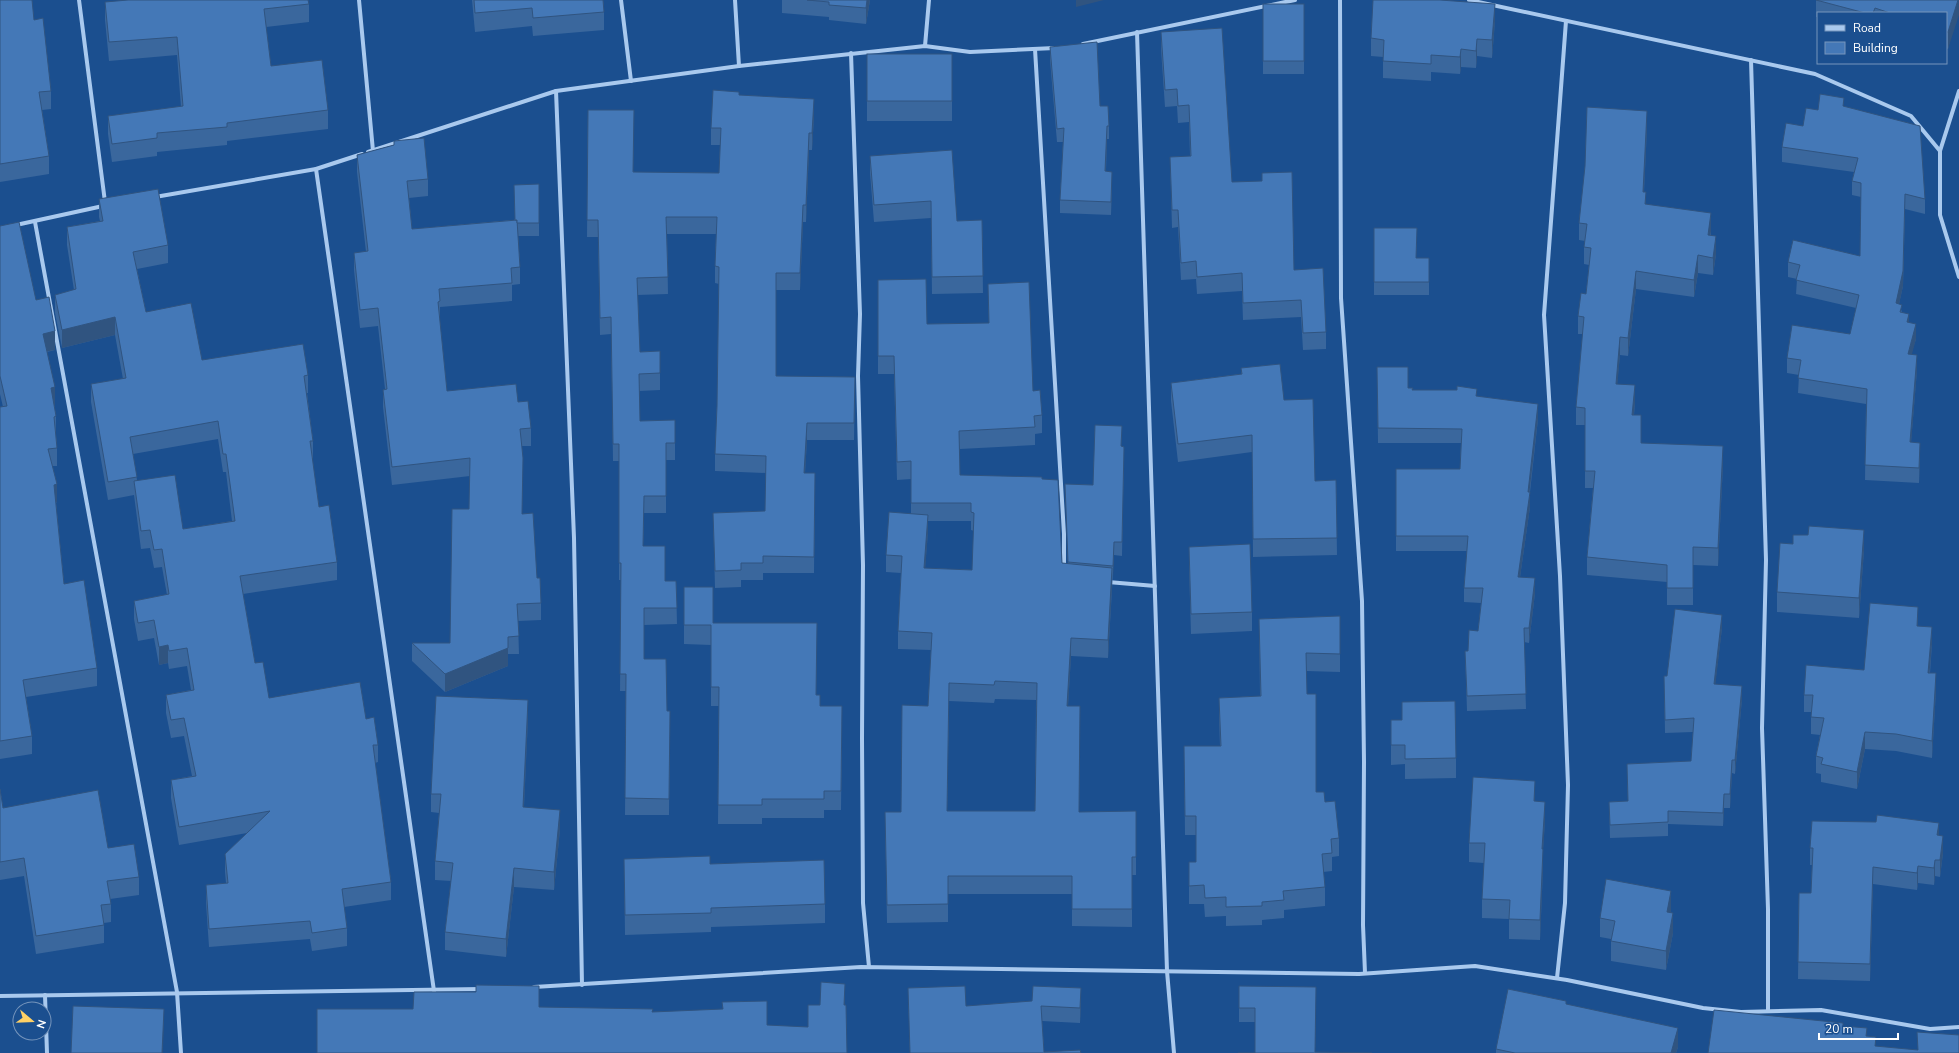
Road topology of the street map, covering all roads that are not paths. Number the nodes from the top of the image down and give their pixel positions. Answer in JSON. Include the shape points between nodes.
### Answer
{"nodes":[{"id":1,"x":79,"y":0,"type":"edge"},
{"id":2,"x":359,"y":0,"type":"edge"},
{"id":3,"x":621,"y":0,"type":"edge"},
{"id":4,"x":735,"y":0,"type":"edge"},
{"id":5,"x":929,"y":0,"type":"edge"},
{"id":6,"x":1295,"y":0,"type":"edge"},
{"id":7,"x":1340,"y":0,"type":"edge"},
{"id":8,"x":1469,"y":0,"type":"edge"},
{"id":9,"x":1566,"y":21,"type":"junction"},
{"id":10,"x":1137,"y":32,"type":"junction"},
{"id":11,"x":1078,"y":45,"type":"edge"},
{"id":12,"x":925,"y":46,"type":"junction"},
{"id":13,"x":1063,"y":47,"type":"edge"},
{"id":14,"x":1035,"y":49,"type":"junction"},
{"id":15,"x":851,"y":53,"type":"junction"},
{"id":16,"x":1751,"y":60,"type":"junction"},
{"id":17,"x":739,"y":66,"type":"junction"},
{"id":18,"x":631,"y":81,"type":"junction"},
{"id":19,"x":1959,"y":91,"type":"edge"},
{"id":20,"x":556,"y":92,"type":"junction"},
{"id":21,"x":373,"y":151,"type":"junction"},
{"id":22,"x":1940,"y":151,"type":"junction"},
{"id":23,"x":316,"y":169,"type":"junction"},
{"id":24,"x":152,"y":197,"type":"edge"},
{"id":25,"x":113,"y":204,"type":"edge"},
{"id":26,"x":106,"y":205,"type":"junction"},
{"id":27,"x":35,"y":222,"type":"junction"},
{"id":28,"x":7,"y":227,"type":"edge"},
{"id":29,"x":1959,"y":277,"type":"edge"},
{"id":30,"x":1064,"y":571,"type":"edge"},
{"id":31,"x":1102,"y":582,"type":"edge"},
{"id":32,"x":1155,"y":586,"type":"junction"},
{"id":33,"x":869,"y":967,"type":"junction"},
{"id":34,"x":1167,"y":971,"type":"junction"},
{"id":35,"x":1365,"y":973,"type":"junction"},
{"id":36,"x":1557,"y":978,"type":"junction"},
{"id":37,"x":582,"y":985,"type":"junction"},
{"id":38,"x":527,"y":987,"type":"edge"},
{"id":39,"x":489,"y":989,"type":"edge"},
{"id":40,"x":434,"y":991,"type":"junction"},
{"id":41,"x":177,"y":992,"type":"junction"},
{"id":42,"x":45,"y":995,"type":"junction"},
{"id":43,"x":0,"y":996,"type":"edge"},
{"id":44,"x":1768,"y":1011,"type":"junction"},
{"id":45,"x":1959,"y":1027,"type":"edge"},
{"id":46,"x":47,"y":1053,"type":"edge"},
{"id":47,"x":181,"y":1053,"type":"edge"},
{"id":48,"x":1174,"y":1053,"type":"edge"}],
"edges":[{"from":1,"to":26,"type":"street"},
{"from":2,"to":21,"type":"street"},
{"from":3,"to":18,"type":"street"},
{"from":4,"to":17,"type":"street"},
{"from":5,"to":12,"type":"street"},
{"from":6,"to":10,"type":"street"},
{"from":7,"to":35,"type":"street","via":[[1341,298],[1362,601]]},
{"from":8,"to":9,"type":"street"},
{"from":9,"to":16,"type":"street"},
{"from":9,"to":36,"type":"street","via":[[1544,315],[1560,576],[1568,785],[1565,903]]},
{"from":10,"to":11,"type":"street"},
{"from":10,"to":32,"type":"street"},
{"from":12,"to":14,"type":"street","via":[[970,52]]},
{"from":12,"to":15,"type":"street"},
{"from":13,"to":14,"type":"street"},
{"from":14,"to":30,"type":"street","via":[[1064,534]]},
{"from":15,"to":17,"type":"street"},
{"from":15,"to":33,"type":"street","via":[[860,314],[858,376],[863,565],[863,903]]},
{"from":16,"to":22,"type":"street","via":[[1815,74],[1911,116]]},
{"from":16,"to":44,"type":"street","via":[[1766,560],[1762,728],[1768,909]]},
{"from":17,"to":18,"type":"street"},
{"from":18,"to":20,"type":"street"},
{"from":19,"to":22,"type":"street"},
{"from":20,"to":21,"type":"street"},
{"from":20,"to":37,"type":"street","via":[[574,538]]},
{"from":21,"to":23,"type":"street"},
{"from":22,"to":29,"type":"street","via":[[1940,215]]},
{"from":23,"to":24,"type":"street"},
{"from":23,"to":40,"type":"street"},
{"from":25,"to":26,"type":"street"},
{"from":26,"to":27,"type":"street"},
{"from":27,"to":28,"type":"street"},
{"from":27,"to":41,"type":"street"},
{"from":31,"to":32,"type":"street"},
{"from":32,"to":34,"type":"street"},
{"from":33,"to":34,"type":"street"},
{"from":33,"to":37,"type":"street"},
{"from":34,"to":35,"type":"street"},
{"from":34,"to":48,"type":"street"},
{"from":35,"to":36,"type":"street","via":[[1475,966]]},
{"from":36,"to":44,"type":"street","via":[[1703,1008],[1741,1012]]},
{"from":37,"to":38,"type":"street"},
{"from":39,"to":40,"type":"street"},
{"from":40,"to":41,"type":"street"},
{"from":41,"to":42,"type":"street"},
{"from":41,"to":47,"type":"street"},
{"from":42,"to":43,"type":"street"},
{"from":42,"to":46,"type":"street"},
{"from":44,"to":45,"type":"street","via":[[1822,1010],[1930,1029]]}]}
